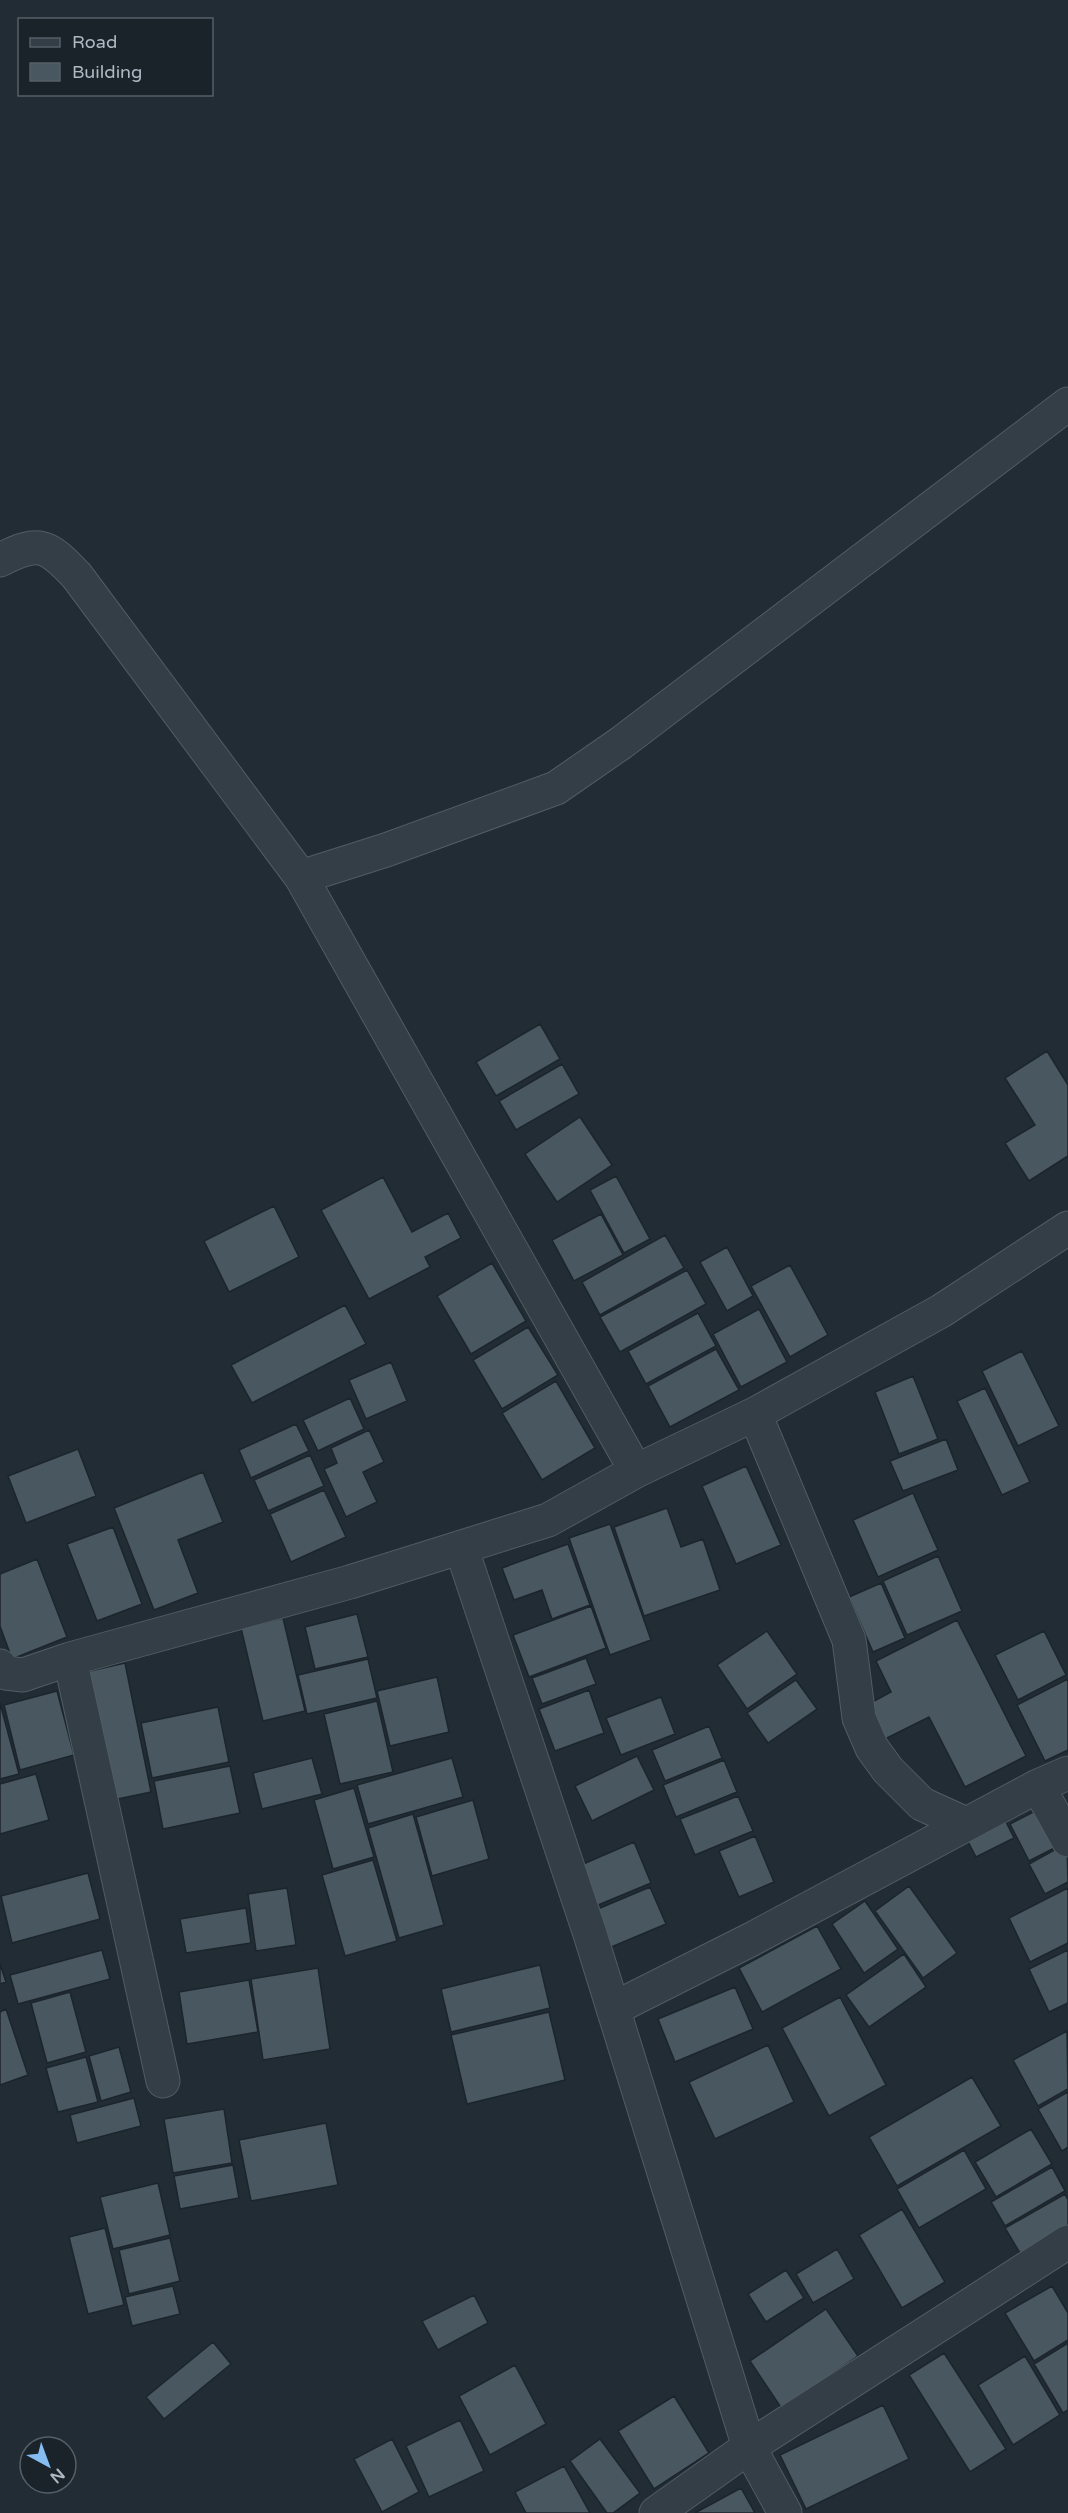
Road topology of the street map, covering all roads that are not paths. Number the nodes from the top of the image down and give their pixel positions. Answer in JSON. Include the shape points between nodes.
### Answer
{"nodes":[{"id":1,"x":1068,"y":404,"type":"edge"},
{"id":2,"x":0,"y":560,"type":"edge"},
{"id":3,"x":301,"y":877,"type":"junction"},
{"id":4,"x":1068,"y":1228,"type":"edge"},
{"id":5,"x":755,"y":1414,"type":"junction"},
{"id":6,"x":636,"y":1471,"type":"junction"},
{"id":7,"x":461,"y":1546,"type":"junction"},
{"id":8,"x":70,"y":1659,"type":"junction"},
{"id":9,"x":0,"y":1666,"type":"edge"},
{"id":10,"x":1068,"y":1773,"type":"edge"},
{"id":11,"x":1038,"y":1786,"type":"junction"},
{"id":12,"x":966,"y":1824,"type":"junction"},
{"id":13,"x":1068,"y":1840,"type":"edge"},
{"id":14,"x":613,"y":2009,"type":"junction"},
{"id":15,"x":163,"y":2081,"type":"dead end"},
{"id":16,"x":1068,"y":2242,"type":"edge"},
{"id":17,"x":748,"y":2447,"type":"junction"},
{"id":18,"x":656,"y":2513,"type":"edge"},
{"id":19,"x":785,"y":2513,"type":"edge"}],
"edges":[{"from":1,"to":3,"type":"street","via":[[556,788]]},
{"from":2,"to":3,"type":"street","via":[[33,546],[41,547],[72,569]]},
{"from":3,"to":6,"type":"street"},
{"from":4,"to":5,"type":"street","via":[[941,1311]]},
{"from":5,"to":6,"type":"street"},
{"from":5,"to":12,"type":"street","via":[[849,1640],[859,1718],[872,1748],[922,1804]]},
{"from":6,"to":7,"type":"street","via":[[548,1520]]},
{"from":7,"to":8,"type":"street","via":[[350,1582]]},
{"from":7,"to":14,"type":"street"},
{"from":8,"to":9,"type":"street","via":[[23,1675],[6,1673]]},
{"from":8,"to":15,"type":"street"},
{"from":10,"to":11,"type":"street"},
{"from":11,"to":12,"type":"street"},
{"from":11,"to":13,"type":"street"},
{"from":12,"to":14,"type":"street"},
{"from":14,"to":17,"type":"street"},
{"from":16,"to":17,"type":"street"},
{"from":17,"to":18,"type":"street"},
{"from":17,"to":19,"type":"street"}]}
